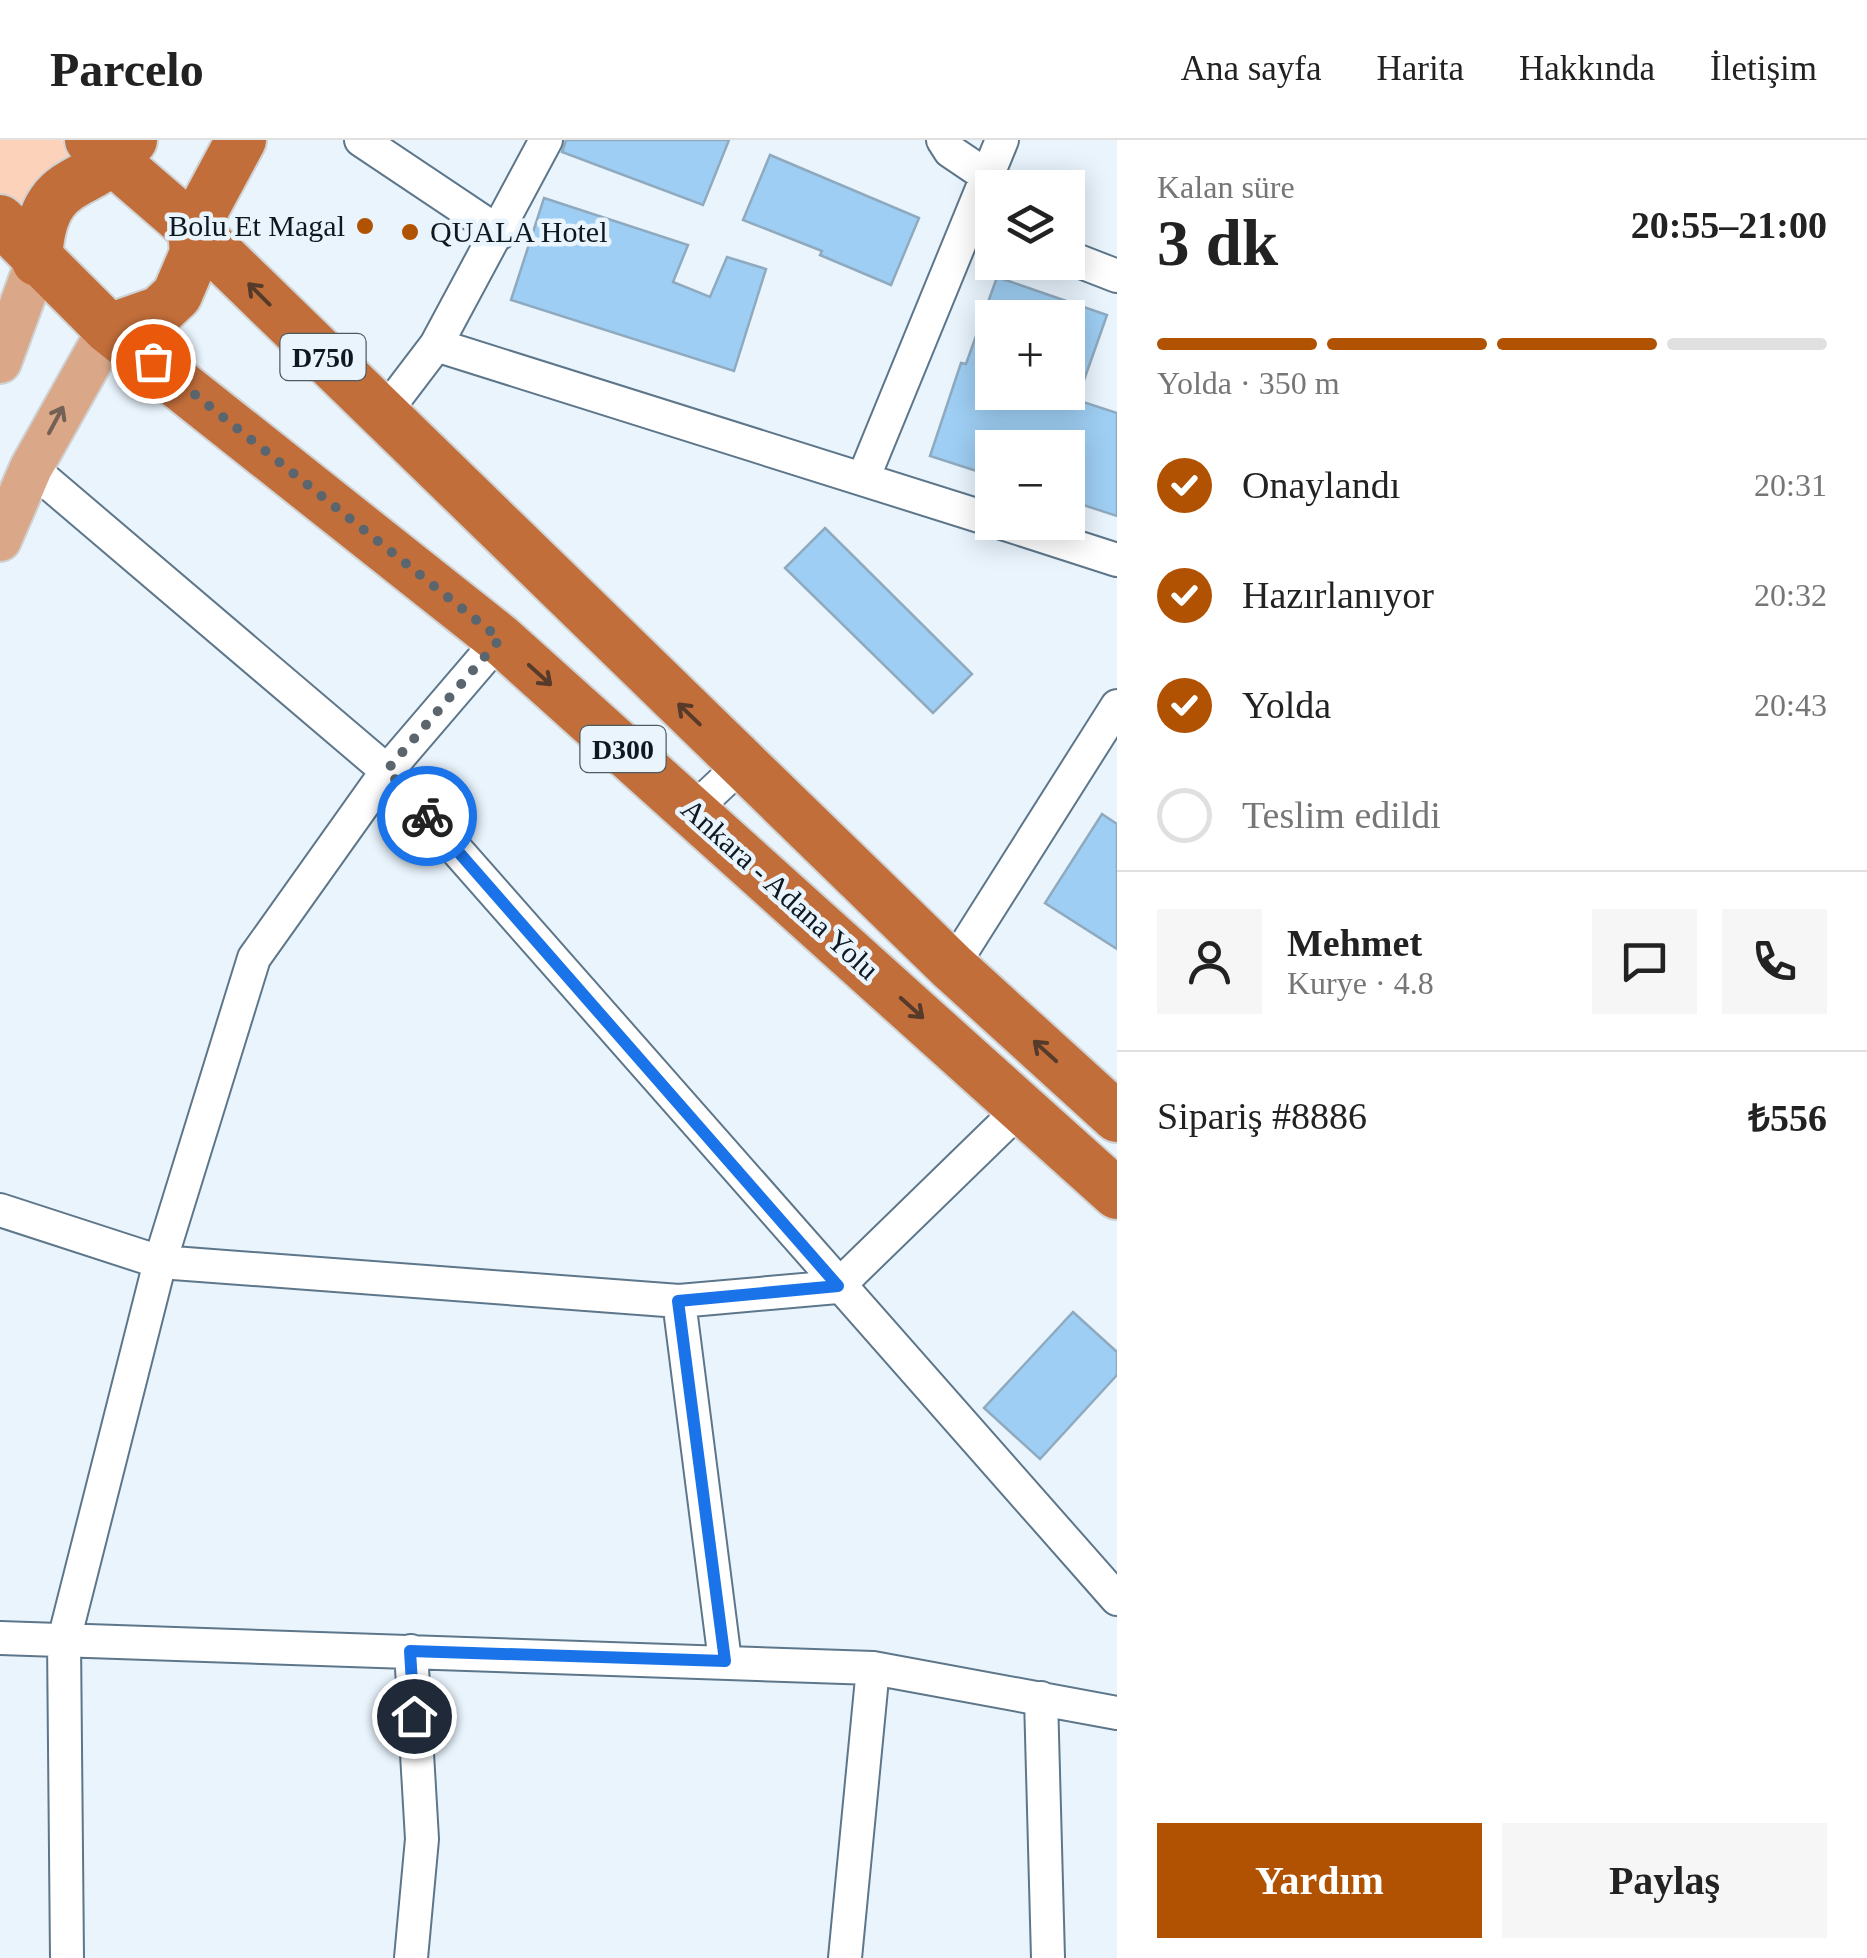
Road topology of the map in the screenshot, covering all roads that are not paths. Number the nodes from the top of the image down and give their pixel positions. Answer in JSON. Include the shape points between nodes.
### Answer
{"nodes":[{"id":1,"x":241,"y":140,"type":"edge"},
{"id":2,"x":361,"y":140,"type":"edge"},
{"id":3,"x":546,"y":140,"type":"edge"},
{"id":4,"x":942,"y":140,"type":"edge"},
{"id":5,"x":1002,"y":140,"type":"edge"},
{"id":6,"x":112,"y":147,"type":"edge"},
{"id":7,"x":978,"y":170,"type":"edge"},
{"id":8,"x":990,"y":170,"type":"edge"},
{"id":9,"x":0,"y":220,"type":"edge"},
{"id":10,"x":193,"y":229,"type":"junction"},
{"id":11,"x":500,"y":233,"type":"junction"},
{"id":12,"x":975,"y":236,"type":"edge"},
{"id":13,"x":37,"y":261,"type":"junction"},
{"id":14,"x":1085,"y":264,"type":"edge"},
{"id":15,"x":1117,"y":276,"type":"edge"},
{"id":16,"x":109,"y":329,"type":"junction"},
{"id":17,"x":436,"y":345,"type":"junction"},
{"id":18,"x":0,"y":362,"type":"edge"},
{"id":19,"x":382,"y":416,"type":"junction"},
{"id":20,"x":31,"y":468,"type":"junction"},
{"id":21,"x":863,"y":479,"type":"junction"},
{"id":22,"x":452,"y":486,"type":"joint"},
{"id":23,"x":975,"y":515,"type":"edge"},
{"id":24,"x":0,"y":540,"type":"edge"},
{"id":25,"x":1053,"y":540,"type":"edge"},
{"id":26,"x":1117,"y":560,"type":"edge"},
{"id":27,"x":500,"y":639,"type":"junction"},
{"id":28,"x":1117,"y":706,"type":"edge"},
{"id":29,"x":387,"y":770,"type":"junction"},
{"id":30,"x":952,"y":967,"type":"junction"},
{"id":31,"x":1022,"y":1106,"type":"junction"},
{"id":32,"x":1117,"y":1117,"type":"edge"},
{"id":33,"x":1117,"y":1194,"type":"edge"},
{"id":34,"x":0,"y":1210,"type":"edge"},
{"id":35,"x":160,"y":1262,"type":"junction"},
{"id":36,"x":838,"y":1286,"type":"junction"},
{"id":37,"x":678,"y":1301,"type":"junction"},
{"id":38,"x":1117,"y":1599,"type":"edge"},
{"id":39,"x":0,"y":1638,"type":"edge"},
{"id":40,"x":64,"y":1640,"type":"junction"},
{"id":41,"x":410,"y":1651,"type":"junction"},
{"id":42,"x":725,"y":1661,"type":"junction"},
{"id":43,"x":872,"y":1668,"type":"junction"},
{"id":44,"x":1041,"y":1698,"type":"junction"},
{"id":45,"x":1117,"y":1713,"type":"edge"},
{"id":46,"x":67,"y":1958,"type":"edge"},
{"id":47,"x":411,"y":1958,"type":"edge"},
{"id":48,"x":846,"y":1958,"type":"edge"},
{"id":49,"x":1048,"y":1958,"type":"edge"}],
"edges":[{"from":1,"to":10,"type":"highway"},
{"from":2,"to":11,"type":"street"},
{"from":3,"to":11,"type":"street"},
{"from":4,"to":7,"type":"street"},
{"from":5,"to":8,"type":"street"},
{"from":6,"to":10,"type":"highway","number":"D750"},
{"from":6,"to":13,"type":"highway","via":[[47,206]]},
{"from":9,"to":13,"type":"highway"},
{"from":10,"to":16,"type":"highway","via":[[195,253],[177,296],[160,311]]},
{"from":19,"to":10,"type":"highway","name":"Ankara - Adana Yolu","number":"D750","one_way":true},
{"from":11,"to":17,"type":"street"},
{"from":12,"to":21,"type":"street"},
{"from":13,"to":16,"type":"highway","number":"D300"},
{"from":13,"to":18,"type":"main road"},
{"from":14,"to":15,"type":"street"},
{"from":20,"to":16,"type":"main road","one_way":true},
{"from":16,"to":27,"type":"highway","name":"Ankara - Adana Yolu","number":"D300"},
{"from":17,"to":19,"type":"street"},
{"from":17,"to":21,"type":"street"},
{"from":19,"to":22,"type":"highway","name":"Ankara - Adana Yolu","number":"D750"},
{"from":20,"to":24,"type":"main road"},
{"from":20,"to":29,"type":"street"},
{"from":21,"to":23,"type":"street"},
{"from":30,"to":22,"type":"highway","name":"Ankara - Adana Yolu","number":"D300","one_way":true},
{"from":25,"to":26,"type":"street"},
{"from":27,"to":29,"type":"street"},
{"from":27,"to":31,"type":"highway","name":"Ankara - Adana Yolu","number":"D300","one_way":true},
{"from":28,"to":30,"type":"street"},
{"from":29,"to":35,"type":"street","via":[[254,958]]},
{"from":29,"to":36,"type":"street"},
{"from":32,"to":30,"type":"highway","name":"Ankara - Adana Yolu","number":"D300","one_way":true},
{"from":31,"to":33,"type":"highway","name":"Ankara - Adana Yolu","number":"D300"},
{"from":31,"to":36,"type":"street"},
{"from":34,"to":35,"type":"street"},
{"from":35,"to":37,"type":"street"},
{"from":35,"to":40,"type":"street"},
{"from":36,"to":37,"type":"street"},
{"from":36,"to":38,"type":"street"},
{"from":37,"to":42,"type":"street"},
{"from":39,"to":40,"type":"street"},
{"from":40,"to":41,"type":"street"},
{"from":40,"to":46,"type":"street"},
{"from":41,"to":42,"type":"street"},
{"from":41,"to":47,"type":"street","via":[[422,1839]]},
{"from":42,"to":43,"type":"street"},
{"from":43,"to":44,"type":"street"},
{"from":43,"to":48,"type":"street"},
{"from":44,"to":45,"type":"street"},
{"from":44,"to":49,"type":"street"}]}
